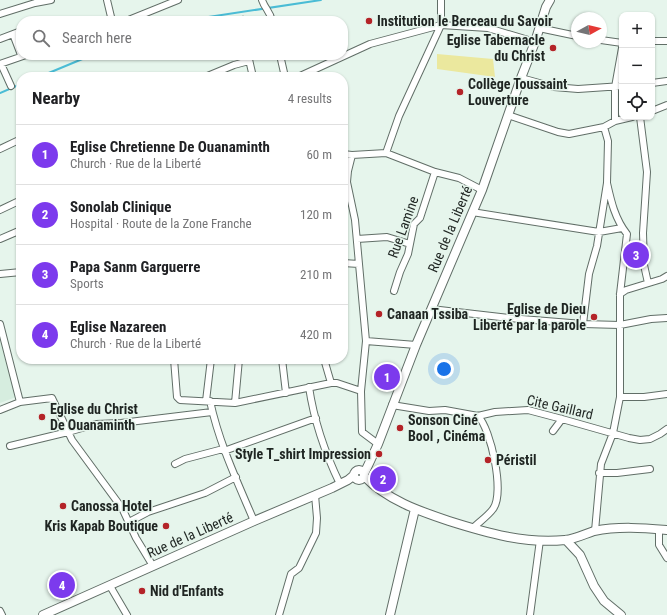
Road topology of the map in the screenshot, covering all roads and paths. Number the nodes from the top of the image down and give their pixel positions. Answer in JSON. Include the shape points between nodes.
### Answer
{"nodes":[{"id":1,"x":51,"y":0,"type":"edge"},
{"id":2,"x":107,"y":0,"type":"edge"},
{"id":3,"x":178,"y":0,"type":"edge"},
{"id":4,"x":441,"y":0,"type":"edge"},
{"id":5,"x":550,"y":0,"type":"edge"},
{"id":6,"x":265,"y":6,"type":"edge"},
{"id":7,"x":0,"y":14,"type":"edge"},
{"id":8,"x":111,"y":16,"type":"edge"},
{"id":9,"x":138,"y":16,"type":"edge"},
{"id":10,"x":271,"y":16,"type":"edge"},
{"id":11,"x":441,"y":25,"type":"junction"},
{"id":12,"x":539,"y":28,"type":"junction"},
{"id":13,"x":16,"y":33,"type":"edge"},
{"id":14,"x":13,"y":34,"type":"junction"},
{"id":15,"x":571,"y":35,"type":"edge"},
{"id":16,"x":0,"y":39,"type":"edge"},
{"id":17,"x":16,"y":41,"type":"edge"},
{"id":18,"x":607,"y":41,"type":"edge"},
{"id":19,"x":655,"y":41,"type":"edge"},
{"id":20,"x":667,"y":41,"type":"edge"},
{"id":21,"x":535,"y":42,"type":"junction"},
{"id":22,"x":619,"y":43,"type":"edge"},
{"id":23,"x":348,"y":54,"type":"edge"},
{"id":24,"x":16,"y":58,"type":"edge"},
{"id":25,"x":245,"y":60,"type":"edge"},
{"id":26,"x":249,"y":60,"type":"edge"},
{"id":27,"x":281,"y":60,"type":"edge"},
{"id":28,"x":335,"y":60,"type":"edge"},
{"id":29,"x":619,"y":63,"type":"edge"},
{"id":30,"x":1,"y":64,"type":"edge"},
{"id":31,"x":217,"y":72,"type":"edge"},
{"id":32,"x":252,"y":72,"type":"edge"},
{"id":33,"x":284,"y":72,"type":"edge"},
{"id":34,"x":309,"y":72,"type":"edge"},
{"id":35,"x":521,"y":78,"type":"junction"},
{"id":36,"x":667,"y":81,"type":"edge"},
{"id":37,"x":655,"y":83,"type":"edge"},
{"id":38,"x":11,"y":86,"type":"dead end"},
{"id":39,"x":619,"y":86,"type":"edge"},
{"id":40,"x":614,"y":87,"type":"junction"},
{"id":41,"x":667,"y":105,"type":"edge"},
{"id":42,"x":655,"y":110,"type":"edge"},
{"id":43,"x":508,"y":115,"type":"junction"},
{"id":44,"x":619,"y":119,"type":"edge"},
{"id":45,"x":615,"y":120,"type":"junction"},
{"id":46,"x":640,"y":120,"type":"edge"},
{"id":47,"x":604,"y":127,"type":"junction"},
{"id":48,"x":16,"y":141,"type":"edge"},
{"id":49,"x":0,"y":149,"type":"edge"},
{"id":50,"x":386,"y":153,"type":"junction"},
{"id":51,"x":348,"y":155,"type":"edge"},
{"id":52,"x":352,"y":155,"type":"junction"},
{"id":53,"x":348,"y":171,"type":"edge"},
{"id":54,"x":435,"y":172,"type":"junction"},
{"id":55,"x":607,"y":183,"type":"junction"},
{"id":56,"x":348,"y":188,"type":"edge"},
{"id":57,"x":482,"y":190,"type":"junction"},
{"id":58,"x":16,"y":202,"type":"edge"},
{"id":59,"x":0,"y":210,"type":"edge"},
{"id":60,"x":472,"y":212,"type":"junction"},
{"id":61,"x":622,"y":228,"type":"junction"},
{"id":62,"x":16,"y":232,"type":"edge"},
{"id":63,"x":599,"y":232,"type":"junction"},
{"id":64,"x":0,"y":238,"type":"edge"},
{"id":65,"x":357,"y":239,"type":"junction"},
{"id":66,"x":410,"y":244,"type":"junction"},
{"id":67,"x":348,"y":263,"type":"edge"},
{"id":68,"x":359,"y":264,"type":"junction"},
{"id":69,"x":16,"y":272,"type":"edge"},
{"id":70,"x":0,"y":274,"type":"edge"},
{"id":71,"x":667,"y":276,"type":"edge"},
{"id":72,"x":648,"y":283,"type":"junction"},
{"id":73,"x":394,"y":291,"type":"dead end"},
{"id":74,"x":620,"y":294,"type":"junction"},
{"id":75,"x":431,"y":309,"type":"junction"},
{"id":76,"x":667,"y":318,"type":"edge"},
{"id":77,"x":0,"y":324,"type":"edge"},
{"id":78,"x":583,"y":324,"type":"junction"},
{"id":79,"x":620,"y":325,"type":"junction"},
{"id":80,"x":366,"y":341,"type":"junction"},
{"id":81,"x":416,"y":345,"type":"junction"},
{"id":82,"x":175,"y":364,"type":"edge"},
{"id":83,"x":211,"y":364,"type":"edge"},
{"id":84,"x":239,"y":364,"type":"edge"},
{"id":85,"x":283,"y":364,"type":"edge"},
{"id":86,"x":325,"y":364,"type":"edge"},
{"id":87,"x":331,"y":383,"type":"junction"},
{"id":88,"x":309,"y":387,"type":"junction"},
{"id":89,"x":361,"y":391,"type":"junction"},
{"id":90,"x":286,"y":393,"type":"junction"},
{"id":91,"x":667,"y":394,"type":"edge"},
{"id":92,"x":620,"y":397,"type":"junction"},
{"id":93,"x":208,"y":401,"type":"junction"},
{"id":94,"x":20,"y":402,"type":"junction"},
{"id":95,"x":235,"y":403,"type":"junction"},
{"id":96,"x":392,"y":405,"type":"junction"},
{"id":97,"x":0,"y":410,"type":"edge"},
{"id":98,"x":212,"y":412,"type":"junction"},
{"id":99,"x":478,"y":416,"type":"junction"},
{"id":100,"x":316,"y":418,"type":"junction"},
{"id":101,"x":562,"y":419,"type":"junction"},
{"id":102,"x":667,"y":429,"type":"edge"},
{"id":103,"x":553,"y":431,"type":"dead end"},
{"id":104,"x":68,"y":432,"type":"junction"},
{"id":105,"x":613,"y":433,"type":"junction"},
{"id":106,"x":378,"y":444,"type":"junction"},
{"id":107,"x":10,"y":446,"type":"dead end"},
{"id":108,"x":224,"y":450,"type":"junction"},
{"id":109,"x":175,"y":464,"type":"dead end"},
{"id":110,"x":650,"y":469,"type":"dead end"},
{"id":111,"x":599,"y":473,"type":"junction"},
{"id":112,"x":236,"y":477,"type":"junction"},
{"id":113,"x":356,"y":477,"type":"junction"},
{"id":114,"x":315,"y":495,"type":"junction"},
{"id":115,"x":415,"y":509,"type":"junction"},
{"id":116,"x":254,"y":521,"type":"junction"},
{"id":117,"x":129,"y":522,"type":"junction"},
{"id":118,"x":473,"y":528,"type":"junction"},
{"id":119,"x":663,"y":530,"type":"edge"},
{"id":120,"x":595,"y":531,"type":"junction"},
{"id":121,"x":540,"y":540,"type":"junction"},
{"id":122,"x":566,"y":540,"type":"junction"},
{"id":123,"x":667,"y":558,"type":"edge"},
{"id":124,"x":153,"y":566,"type":"junction"},
{"id":125,"x":110,"y":586,"type":"junction"},
{"id":126,"x":0,"y":611,"type":"edge"},
{"id":127,"x":46,"y":614,"type":"edge"},
{"id":128,"x":2,"y":615,"type":"edge"},
{"id":129,"x":127,"y":615,"type":"edge"},
{"id":130,"x":279,"y":615,"type":"edge"},
{"id":131,"x":390,"y":615,"type":"edge"},
{"id":132,"x":530,"y":615,"type":"edge"},
{"id":133,"x":621,"y":615,"type":"edge"}],
"edges":[{"from":1,"to":7,"type":"street"},
{"from":2,"to":8,"type":"street"},
{"from":3,"to":9,"type":"street"},
{"from":4,"to":11,"type":"street"},
{"from":5,"to":12,"type":"street","name":"Rue de la Liberté"},
{"from":6,"to":10,"type":"street"},
{"from":11,"to":21,"type":"street","via":[[488,28]]},
{"from":11,"to":23,"type":"street","via":[[370,44]]},
{"from":11,"to":50,"type":"street","via":[[399,116]]},
{"from":12,"to":15,"type":"street"},
{"from":12,"to":21,"type":"street","name":"Rue de la Liberté"},
{"from":13,"to":14,"type":"street"},
{"from":14,"to":16,"type":"street"},
{"from":14,"to":17,"type":"street"},
{"from":18,"to":22,"type":"street"},
{"from":19,"to":20,"type":"street"},
{"from":21,"to":35,"type":"street","name":"Rue de la Liberté"},
{"from":24,"to":30,"type":"street"},
{"from":25,"to":31,"type":"street"},
{"from":26,"to":32,"type":"street"},
{"from":27,"to":33,"type":"street"},
{"from":28,"to":34,"type":"street"},
{"from":29,"to":40,"type":"street"},
{"from":30,"to":38,"type":"street"},
{"from":35,"to":40,"type":"street","via":[[554,88]]},
{"from":35,"to":43,"type":"street","name":"Rue de la Liberté"},
{"from":36,"to":37,"type":"street"},
{"from":39,"to":40,"type":"street"},
{"from":40,"to":45,"type":"street"},
{"from":41,"to":42,"type":"street"},
{"from":43,"to":47,"type":"street","via":[[568,134]]},
{"from":43,"to":57,"type":"street","name":"Rue de la Liberté"},
{"from":44,"to":45,"type":"street"},
{"from":45,"to":47,"type":"street"},
{"from":46,"to":72,"type":"street","via":[[647,172],[643,233],[644,265]]},
{"from":47,"to":55,"type":"street","via":[[608,141]]},
{"from":48,"to":49,"type":"street"},
{"from":50,"to":52,"type":"street"},
{"from":50,"to":54,"type":"street"},
{"from":51,"to":52,"type":"street"},
{"from":52,"to":53,"type":"street"},
{"from":54,"to":57,"type":"street","via":[[459,178]]},
{"from":54,"to":66,"type":"street","name":"Rue Lamine","via":[[420,218],[414,224]]},
{"from":55,"to":61,"type":"street"},
{"from":55,"to":63,"type":"street"},
{"from":56,"to":65,"type":"street"},
{"from":57,"to":60,"type":"street","name":"Rue de la Liberté"},
{"from":58,"to":59,"type":"street"},
{"from":60,"to":63,"type":"street"},
{"from":60,"to":75,"type":"street","name":"Rue de la Liberté"},
{"from":61,"to":63,"type":"street"},
{"from":61,"to":74,"type":"street","via":[[627,234]]},
{"from":62,"to":64,"type":"street"},
{"from":63,"to":78,"type":"street","via":[[589,274]]},
{"from":65,"to":66,"type":"street","via":[[387,237]]},
{"from":65,"to":68,"type":"street"},
{"from":66,"to":73,"type":"street","name":"Rue Lamine"},
{"from":67,"to":68,"type":"street"},
{"from":68,"to":80,"type":"street"},
{"from":69,"to":70,"type":"street"},
{"from":71,"to":72,"type":"street"},
{"from":72,"to":74,"type":"street"},
{"from":74,"to":79,"type":"street"},
{"from":75,"to":78,"type":"street"},
{"from":75,"to":81,"type":"street","name":"Rue de la Liberté"},
{"from":76,"to":79,"type":"street"},
{"from":77,"to":94,"type":"street"},
{"from":78,"to":79,"type":"street"},
{"from":79,"to":92,"type":"street"},
{"from":80,"to":81,"type":"street"},
{"from":80,"to":89,"type":"street"},
{"from":81,"to":96,"type":"street","name":"Rue de la Liberté"},
{"from":82,"to":93,"type":"street","via":[[180,400]]},
{"from":83,"to":93,"type":"street"},
{"from":84,"to":95,"type":"street"},
{"from":85,"to":90,"type":"street"},
{"from":86,"to":87,"type":"street"},
{"from":87,"to":88,"type":"street"},
{"from":87,"to":89,"type":"street"},
{"from":88,"to":90,"type":"street"},
{"from":88,"to":100,"type":"street"},
{"from":89,"to":106,"type":"street","via":[[362,432]]},
{"from":90,"to":95,"type":"street"},
{"from":91,"to":92,"type":"street"},
{"from":92,"to":105,"type":"street"},
{"from":93,"to":95,"type":"street"},
{"from":93,"to":98,"type":"street"},
{"from":94,"to":97,"type":"street"},
{"from":94,"to":104,"type":"street","via":[[52,398]]},
{"from":96,"to":99,"type":"street","name":"Cite Gaillard"},
{"from":96,"to":106,"type":"street","name":"Rue de la Liberté"},
{"from":98,"to":104,"type":"street","via":[[96,424]]},
{"from":98,"to":108,"type":"street"},
{"from":99,"to":101,"type":"street","name":"Cite Gaillard","via":[[528,410]]},
{"from":99,"to":118,"type":"street","via":[[490,438],[498,490],[494,508]]},
{"from":100,"to":108,"type":"street"},
{"from":100,"to":113,"type":"street","via":[[325,451]]},
{"from":101,"to":103,"type":"street"},
{"from":101,"to":105,"type":"street","name":"Cite Gaillard"},
{"from":102,"to":105,"type":"street","name":"Cite Gaillard","via":[[640,440]]},
{"from":104,"to":107,"type":"street"},
{"from":104,"to":117,"type":"street","via":[[122,508]]},
{"from":105,"to":111,"type":"street"},
{"from":106,"to":113,"type":"street","name":"Rue de la Liberté","via":[[367,465]]},
{"from":108,"to":109,"type":"street","via":[[185,459]]},
{"from":108,"to":112,"type":"street"},
{"from":110,"to":111,"type":"street"},
{"from":111,"to":120,"type":"street"},
{"from":112,"to":116,"type":"street"},
{"from":112,"to":117,"type":"street","via":[[205,493],[148,512]]},
{"from":113,"to":114,"type":"street","name":"Rue de la Liberté"},
{"from":113,"to":115,"type":"street"},
{"from":114,"to":116,"type":"street","name":"Rue de la Liberté"},
{"from":114,"to":130,"type":"street","via":[[316,533],[299,568],[291,574]]},
{"from":115,"to":118,"type":"street"},
{"from":115,"to":131,"type":"street"},
{"from":116,"to":124,"type":"street","name":"Rue de la Liberté"},
{"from":117,"to":124,"type":"street"},
{"from":118,"to":121,"type":"street","via":[[504,537]]},
{"from":119,"to":120,"type":"street","via":[[631,527]]},
{"from":119,"to":123,"type":"street","via":[[659,545]]},
{"from":120,"to":122,"type":"street"},
{"from":121,"to":122,"type":"street"},
{"from":121,"to":132,"type":"street"},
{"from":122,"to":133,"type":"street","via":[[580,555],[604,601]]},
{"from":124,"to":125,"type":"street","name":"Rue de la Liberté"},
{"from":125,"to":127,"type":"street","name":"Rue de la Liberté"},
{"from":125,"to":129,"type":"street"},
{"from":126,"to":128,"type":"street"}]}
